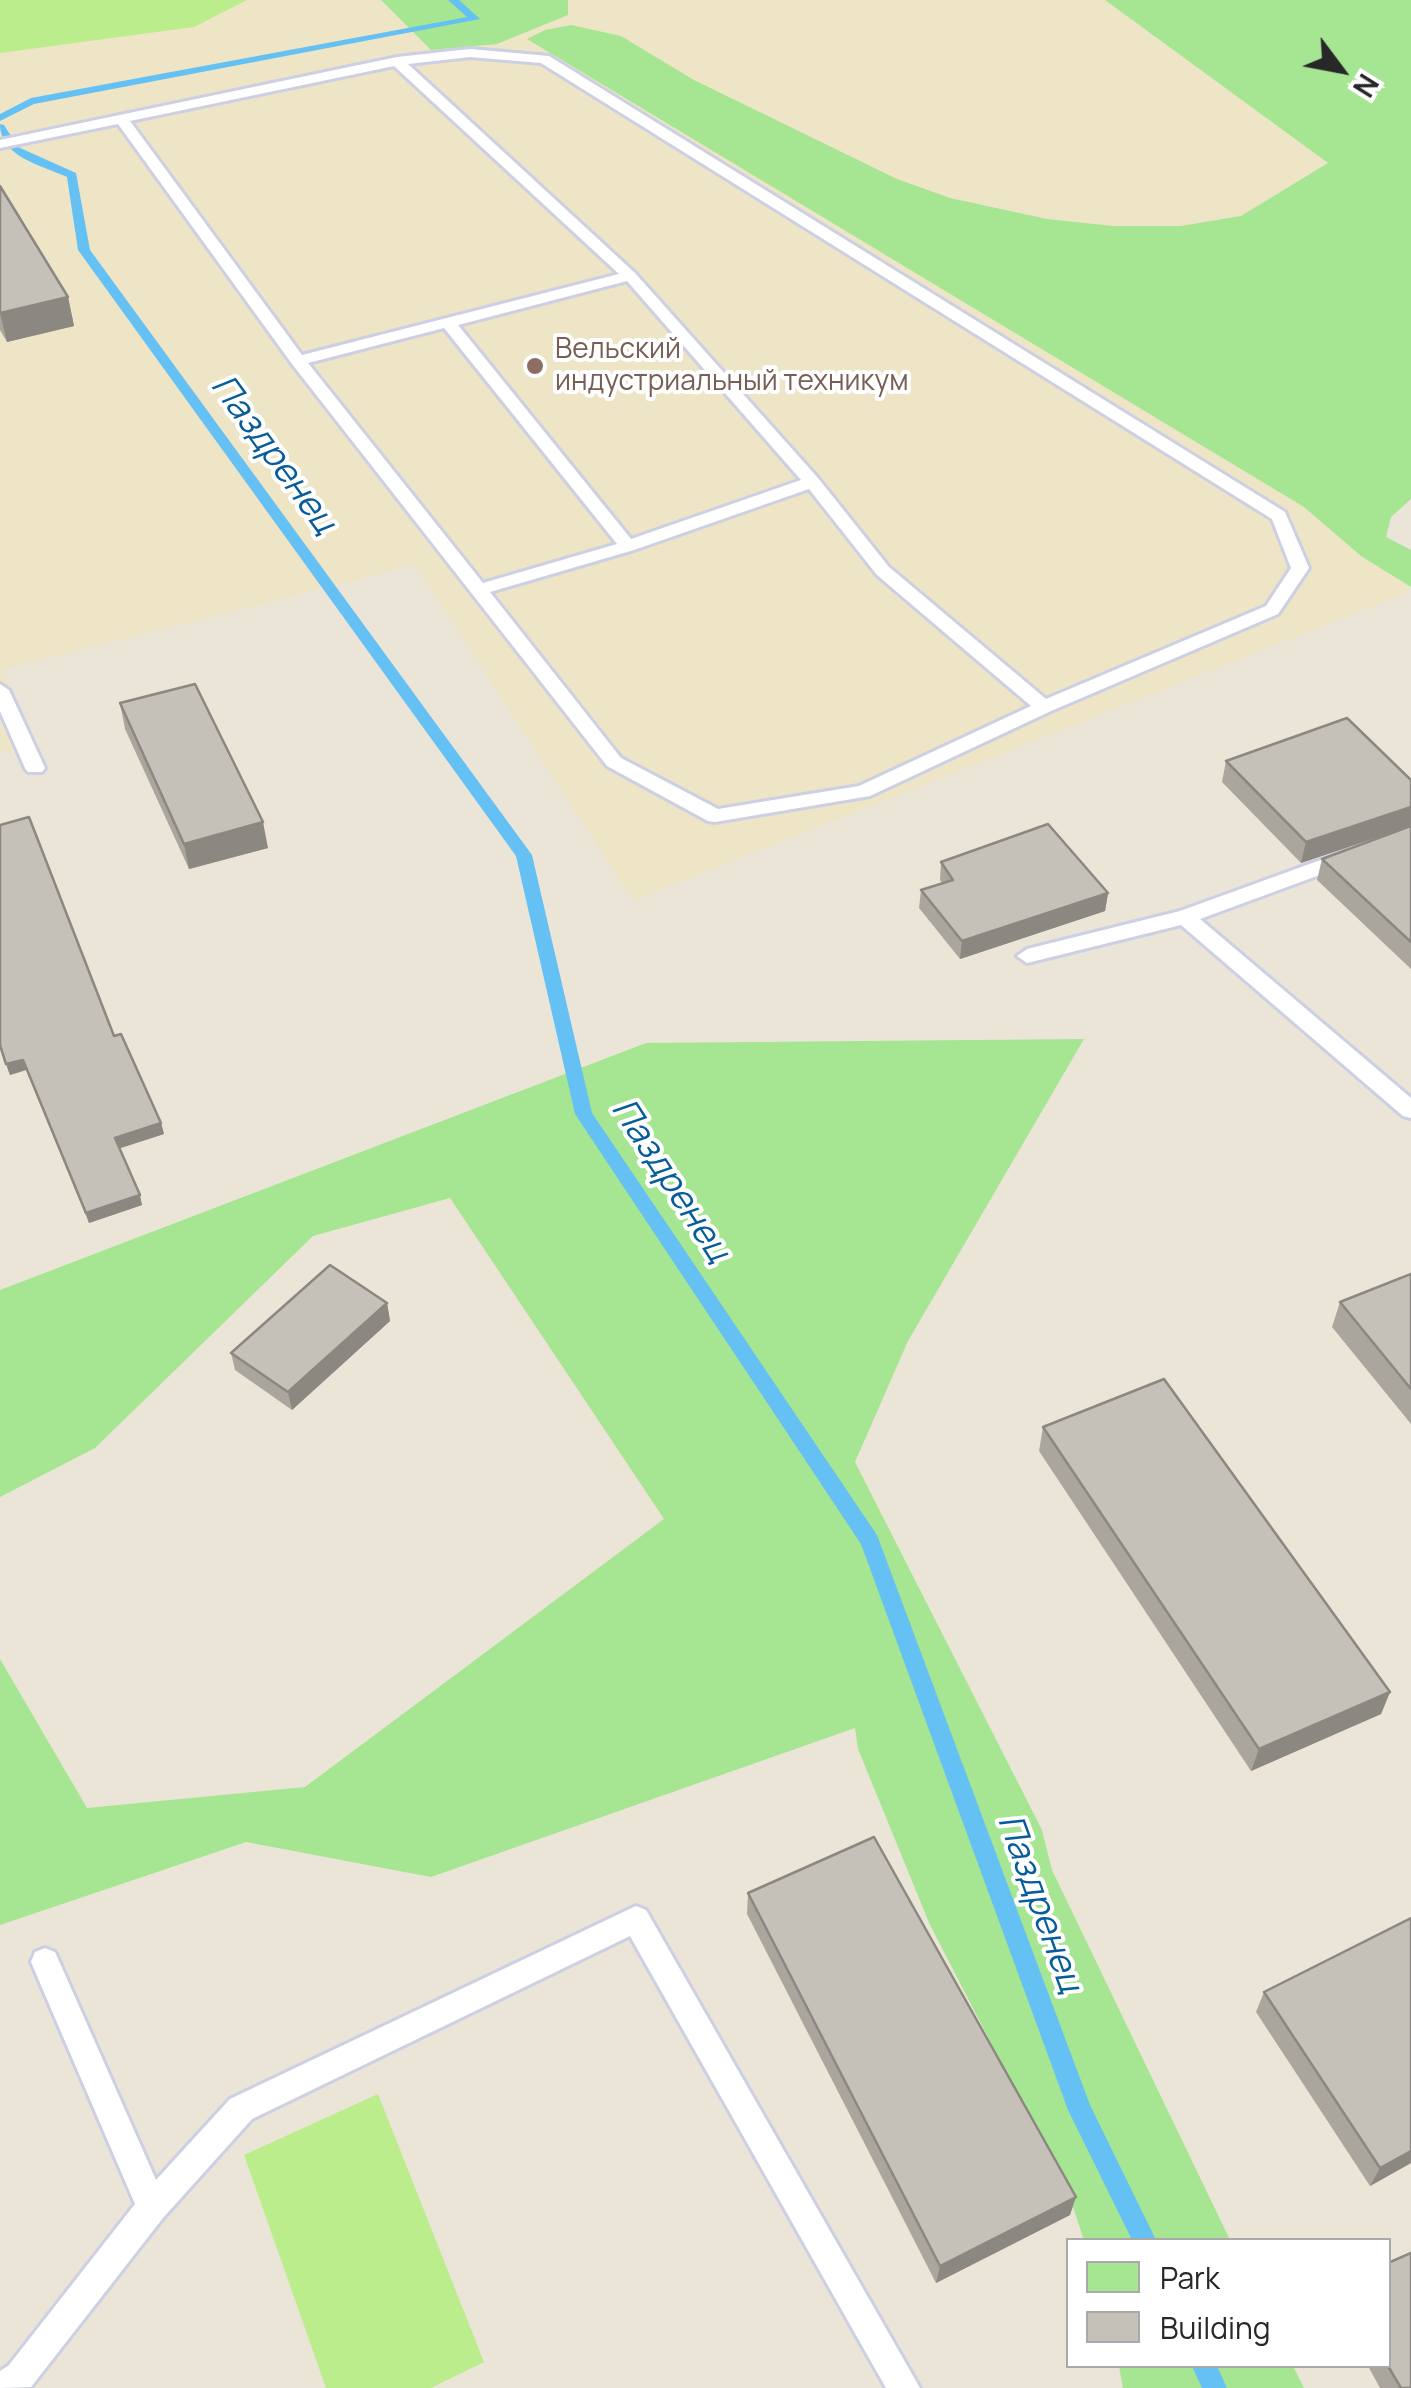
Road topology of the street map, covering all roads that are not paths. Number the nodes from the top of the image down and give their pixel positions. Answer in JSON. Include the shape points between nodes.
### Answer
{"nodes":[{"id":1,"x":397,"y":61,"type":"junction"},
{"id":2,"x":122,"y":120,"type":"junction"},
{"id":3,"x":0,"y":144,"type":"edge"},
{"id":4,"x":630,"y":276,"type":"junction"},
{"id":5,"x":448,"y":323,"type":"junction"},
{"id":6,"x":298,"y":361,"type":"junction"},
{"id":7,"x":812,"y":482,"type":"junction"},
{"id":8,"x":628,"y":546,"type":"junction"},
{"id":9,"x":479,"y":590,"type":"junction"},
{"id":10,"x":0,"y":690,"type":"edge"},
{"id":11,"x":1044,"y":708,"type":"junction"},
{"id":12,"x":35,"y":768,"type":"dead end"},
{"id":13,"x":1376,"y":847,"type":"edge"},
{"id":14,"x":1184,"y":918,"type":"junction"},
{"id":15,"x":1027,"y":956,"type":"dead end"},
{"id":16,"x":1411,"y":1110,"type":"edge"},
{"id":17,"x":46,"y":1962,"type":"dead end"},
{"id":18,"x":152,"y":2207,"type":"junction"},
{"id":19,"x":2,"y":2388,"type":"edge"},
{"id":20,"x":904,"y":2388,"type":"edge"}],
"edges":[{"from":1,"to":2,"type":"lane"},
{"from":1,"to":4,"type":"lane"},
{"from":1,"to":11,"type":"lane","via":[[470,53],[544,59],[1279,516],[1300,568],[1272,610]]},
{"from":2,"to":3,"type":"lane"},
{"from":2,"to":6,"type":"lane"},
{"from":4,"to":5,"type":"lane"},
{"from":4,"to":7,"type":"lane"},
{"from":5,"to":6,"type":"lane"},
{"from":5,"to":8,"type":"lane"},
{"from":6,"to":9,"type":"lane"},
{"from":7,"to":8,"type":"lane"},
{"from":7,"to":11,"type":"lane","via":[[884,571]]},
{"from":8,"to":9,"type":"lane"},
{"from":9,"to":11,"type":"lane","via":[[614,762],[714,816],[862,792]]},
{"from":10,"to":12,"type":"lane"},
{"from":13,"to":14,"type":"lane"},
{"from":14,"to":15,"type":"lane"},
{"from":14,"to":16,"type":"lane"},
{"from":17,"to":18,"type":"lane"},
{"from":18,"to":19,"type":"lane","via":[[20,2376]]},
{"from":18,"to":20,"type":"lane","via":[[241,2109],[636,1919]]}]}
